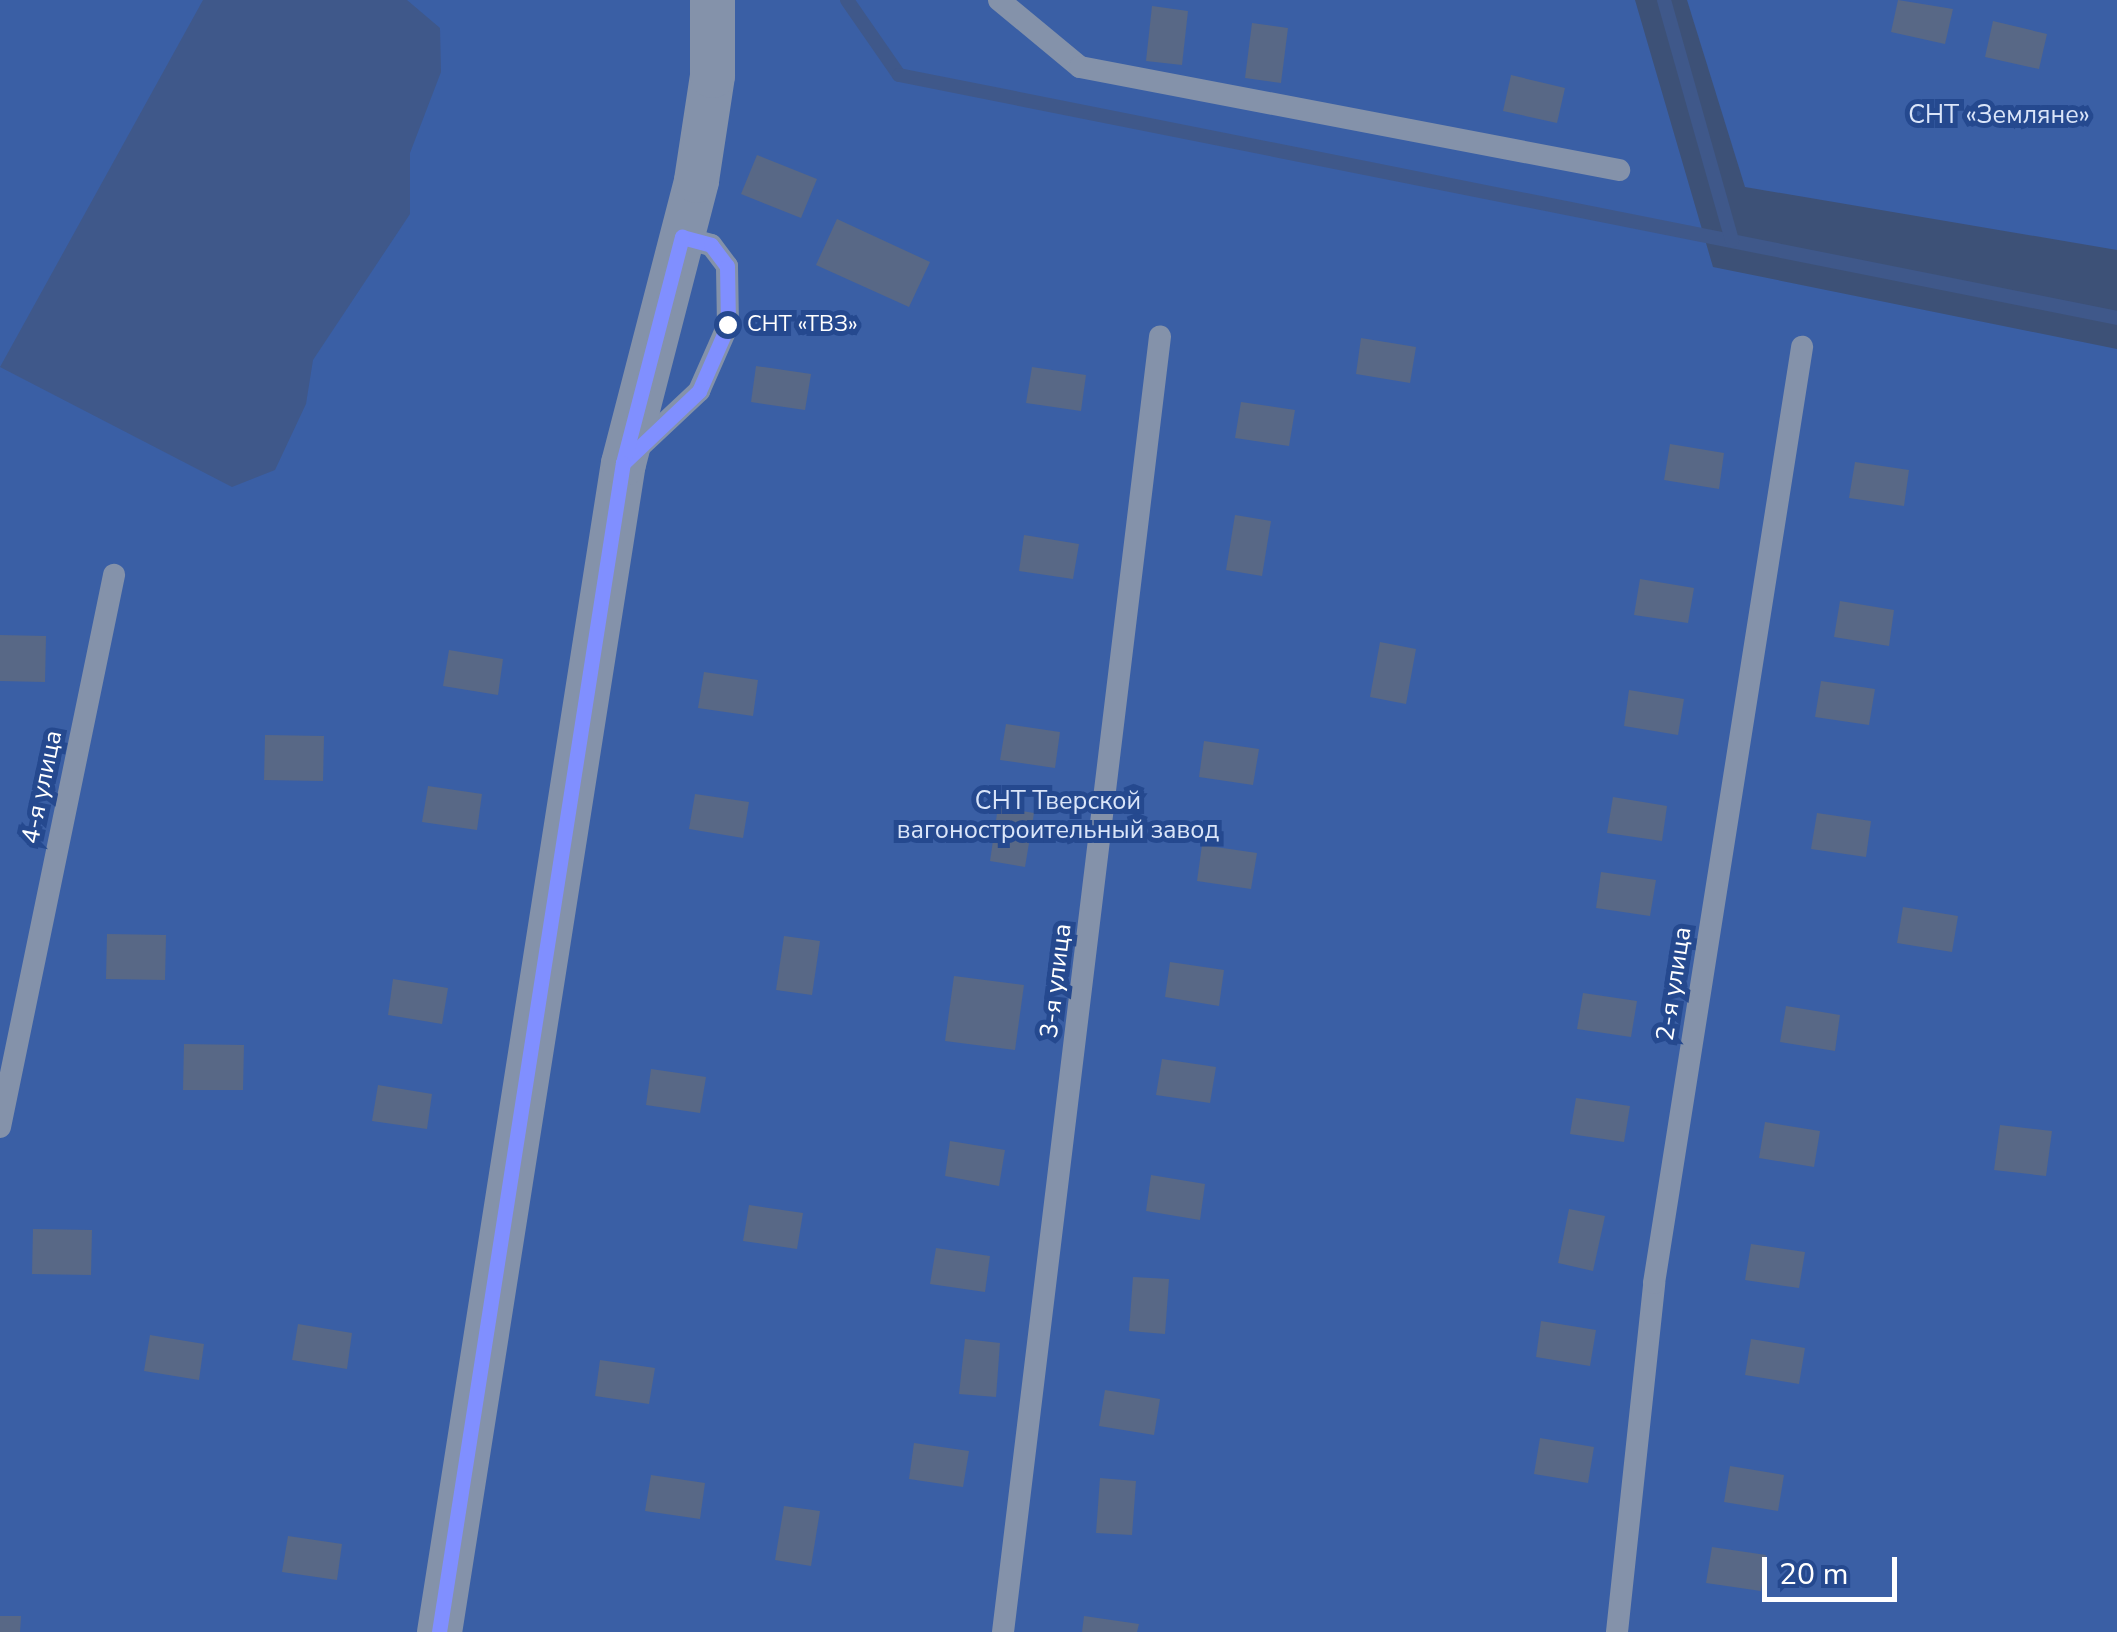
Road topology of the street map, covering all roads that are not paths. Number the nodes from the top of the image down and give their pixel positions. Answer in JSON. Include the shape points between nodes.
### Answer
{"nodes":[{"id":1,"x":712,"y":0,"type":"edge"},
{"id":2,"x":1000,"y":0,"type":"edge"},
{"id":3,"x":1619,"y":170,"type":"dead end"},
{"id":4,"x":682,"y":237,"type":"junction"},
{"id":5,"x":1160,"y":336,"type":"dead end"},
{"id":6,"x":1802,"y":347,"type":"dead end"},
{"id":7,"x":624,"y":462,"type":"junction"},
{"id":8,"x":114,"y":574,"type":"dead end"},
{"id":9,"x":0,"y":1127,"type":"edge"},
{"id":10,"x":439,"y":1632,"type":"edge"},
{"id":11,"x":1003,"y":1632,"type":"edge"},
{"id":12,"x":1617,"y":1632,"type":"edge"}],
"edges":[{"from":1,"to":4,"type":"street","via":[[712,75]]},
{"from":2,"to":3,"type":"lane","via":[[1080,67]]},
{"from":4,"to":7,"type":"street"},
{"from":4,"to":7,"type":"lane","via":[[710,245],[727,266],[728,325],[699,391]]},
{"from":5,"to":11,"type":"lane","name":"3-я улица"},
{"from":6,"to":12,"type":"lane","name":"2-я улица","via":[[1654,1284]]},
{"from":7,"to":10,"type":"street"},
{"from":8,"to":9,"type":"lane","name":"4-я улица"}]}
